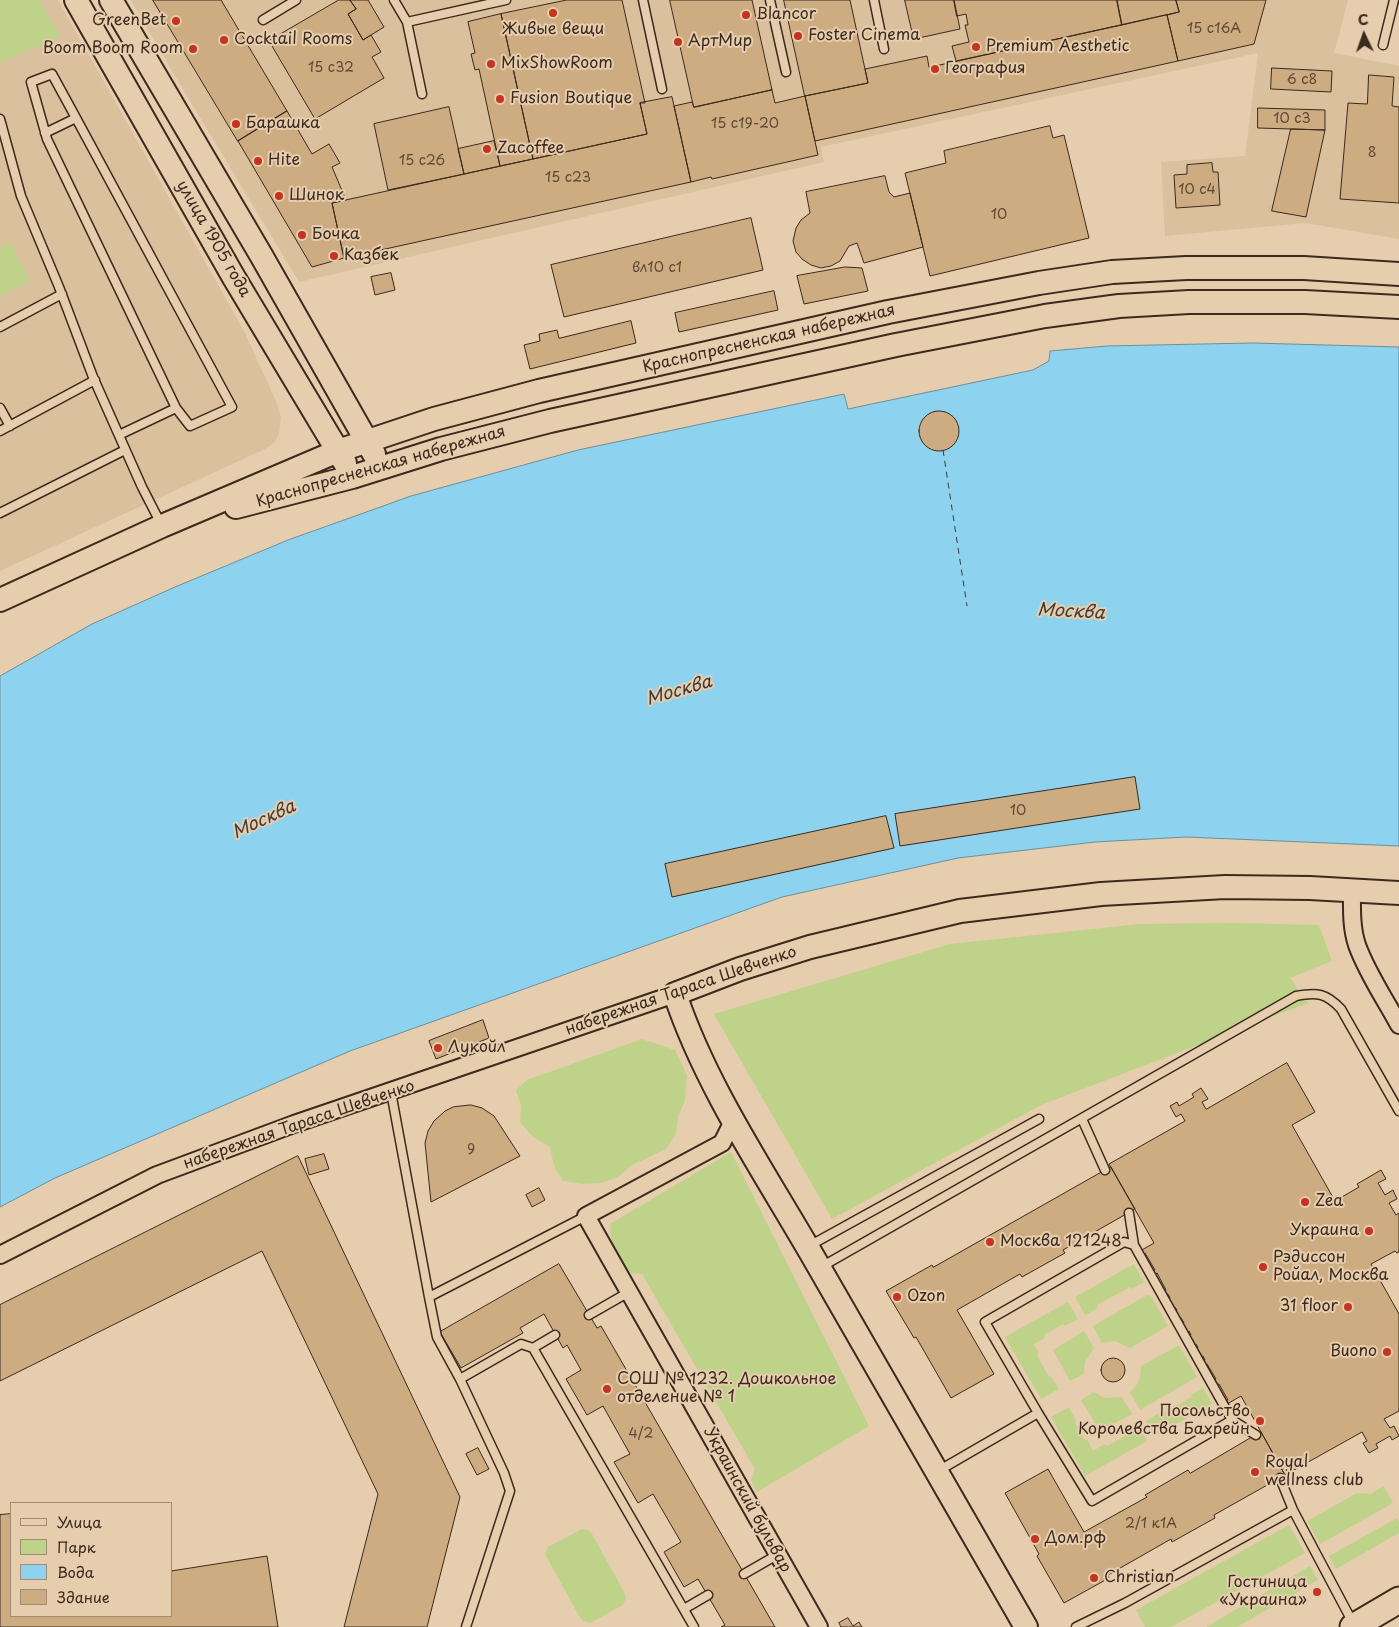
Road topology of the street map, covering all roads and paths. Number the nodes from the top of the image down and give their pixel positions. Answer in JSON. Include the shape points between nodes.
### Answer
{"nodes":[{"id":1,"x":76,"y":0,"type":"edge"},
{"id":2,"x":111,"y":0,"type":"edge"},
{"id":3,"x":296,"y":0,"type":"edge"},
{"id":4,"x":394,"y":0,"type":"edge"},
{"id":5,"x":506,"y":0,"type":"edge"},
{"id":6,"x":643,"y":0,"type":"edge"},
{"id":7,"x":770,"y":0,"type":"edge"},
{"id":8,"x":874,"y":0,"type":"edge"},
{"id":9,"x":1394,"y":0,"type":"edge"},
{"id":10,"x":262,"y":20,"type":"dead end"},
{"id":11,"x":406,"y":22,"type":"junction"},
{"id":12,"x":1382,"y":45,"type":"dead end"},
{"id":13,"x":884,"y":49,"type":"dead end"},
{"id":14,"x":786,"y":72,"type":"dead end"},
{"id":15,"x":662,"y":89,"type":"dead end"},
{"id":16,"x":422,"y":94,"type":"dead end"},
{"id":17,"x":76,"y":118,"type":"junction"},
{"id":18,"x":0,"y":119,"type":"edge"},
{"id":19,"x":45,"y":133,"type":"junction"},
{"id":20,"x":1399,"y":274,"type":"edge"},
{"id":21,"x":62,"y":294,"type":"junction"},
{"id":22,"x":1399,"y":307,"type":"edge"},
{"id":23,"x":0,"y":327,"type":"edge"},
{"id":24,"x":95,"y":380,"type":"junction"},
{"id":25,"x":0,"y":408,"type":"edge"},
{"id":26,"x":176,"y":408,"type":"junction"},
{"id":27,"x":10,"y":426,"type":"junction"},
{"id":28,"x":0,"y":431,"type":"edge"},
{"id":29,"x":119,"y":435,"type":"junction"},
{"id":30,"x":366,"y":441,"type":"junction"},
{"id":31,"x":125,"y":450,"type":"junction"},
{"id":32,"x":338,"y":451,"type":"junction"},
{"id":33,"x":382,"y":468,"type":"junction"},
{"id":34,"x":352,"y":477,"type":"junction"},
{"id":35,"x":0,"y":513,"type":"edge"},
{"id":36,"x":162,"y":526,"type":"junction"},
{"id":37,"x":0,"y":600,"type":"edge"},
{"id":38,"x":1352,"y":890,"type":"junction"},
{"id":39,"x":1399,"y":893,"type":"edge"},
{"id":40,"x":675,"y":994,"type":"junction"},
{"id":41,"x":1399,"y":1025,"type":"edge"},
{"id":42,"x":391,"y":1092,"type":"junction"},
{"id":43,"x":1399,"y":1110,"type":"edge"},
{"id":44,"x":1038,"y":1119,"type":"dead end"},
{"id":45,"x":1082,"y":1119,"type":"junction"},
{"id":46,"x":733,"y":1121,"type":"junction"},
{"id":47,"x":1105,"y":1170,"type":"dead end"},
{"id":48,"x":1129,"y":1213,"type":"dead end"},
{"id":49,"x":586,"y":1216,"type":"junction"},
{"id":50,"x":1134,"y":1245,"type":"junction"},
{"id":51,"x":808,"y":1247,"type":"junction"},
{"id":52,"x":0,"y":1254,"type":"edge"},
{"id":53,"x":820,"y":1268,"type":"junction"},
{"id":54,"x":629,"y":1292,"type":"junction"},
{"id":55,"x":429,"y":1298,"type":"junction"},
{"id":56,"x":589,"y":1315,"type":"dead end"},
{"id":57,"x":555,"y":1335,"type":"dead end"},
{"id":58,"x":533,"y":1348,"type":"junction"},
{"id":59,"x":460,"y":1379,"type":"junction"},
{"id":60,"x":1038,"y":1413,"type":"junction"},
{"id":61,"x":1232,"y":1420,"type":"junction"},
{"id":62,"x":1256,"y":1435,"type":"dead end"},
{"id":63,"x":936,"y":1472,"type":"junction"},
{"id":64,"x":1280,"y":1478,"type":"dead end"},
{"id":65,"x":1293,"y":1510,"type":"junction"},
{"id":66,"x":777,"y":1555,"type":"junction"},
{"id":67,"x":744,"y":1574,"type":"dead end"},
{"id":68,"x":708,"y":1595,"type":"dead end"},
{"id":69,"x":1399,"y":1600,"type":"edge"},
{"id":70,"x":684,"y":1609,"type":"junction"},
{"id":71,"x":1354,"y":1626,"type":"edge"},
{"id":72,"x":466,"y":1627,"type":"edge"},
{"id":73,"x":694,"y":1627,"type":"edge"},
{"id":74,"x":819,"y":1627,"type":"edge"},
{"id":75,"x":1026,"y":1627,"type":"edge"},
{"id":76,"x":1076,"y":1627,"type":"edge"}],
"edges":[{"from":1,"to":32,"type":"main road","name":"улица 1905 года","via":[[233,276]]},
{"from":2,"to":30,"type":"main road","name":"улица 1905 года"},
{"from":3,"to":10,"type":"lane"},
{"from":4,"to":11,"type":"lane"},
{"from":5,"to":11,"type":"lane"},
{"from":6,"to":15,"type":"lane"},
{"from":7,"to":14,"type":"lane"},
{"from":8,"to":13,"type":"lane"},
{"from":9,"to":12,"type":"lane"},
{"from":11,"to":16,"type":"lane"},
{"from":17,"to":19,"type":"lane"},
{"from":17,"to":19,"type":"lane","via":[[52,74],[31,82]]},
{"from":17,"to":26,"type":"lane","via":[[232,407],[190,426]]},
{"from":18,"to":21,"type":"lane","via":[[21,196]]},
{"from":19,"to":26,"type":"lane"},
{"from":20,"to":30,"type":"main road","name":"Краснопресненская набережная","via":[[1304,268],[1186,268],[1112,272],[1039,283],[888,312],[538,391]]},
{"from":21,"to":23,"type":"lane"},
{"from":21,"to":24,"type":"lane"},
{"from":22,"to":33,"type":"main road","name":"Краснопресненская набережная","via":[[1305,302],[1189,302],[1119,306],[1045,316],[896,345],[550,422],[457,444]]},
{"from":24,"to":27,"type":"lane"},
{"from":24,"to":29,"type":"lane"},
{"from":25,"to":27,"type":"lane"},
{"from":26,"to":29,"type":"lane"},
{"from":27,"to":28,"type":"lane"},
{"from":29,"to":31,"type":"lane"},
{"from":30,"to":32,"type":"main road","name":"Краснопресненская набережная"},
{"from":30,"to":33,"type":"main road","name":"улица 1905 года"},
{"from":31,"to":35,"type":"lane"},
{"from":31,"to":36,"type":"lane"},
{"from":32,"to":34,"type":"main road","name":"улица 1905 года"},
{"from":32,"to":36,"type":"main road","name":"Краснопресненская набережная"},
{"from":33,"to":34,"type":"main road","name":"Краснопресненская набережная"},
{"from":34,"to":36,"type":"main road","name":"Краснопресненская набережная"},
{"from":36,"to":37,"type":"main road","name":"Краснопресненская набережная"},
{"from":38,"to":39,"type":"main road","name":"набережная Тараса Шевченко"},
{"from":38,"to":40,"type":"main road","name":"набережная Тараса Шевченко","via":[[1225,887],[1101,894],[960,911],[810,947]]},
{"from":38,"to":41,"type":"street","via":[[1352,920],[1357,944]]},
{"from":40,"to":42,"type":"street","name":"набережная Тараса Шевченко"},
{"from":40,"to":46,"type":"main road","via":[[686,1026]]},
{"from":42,"to":52,"type":"street","name":"набережная Тараса Шевченко","via":[[157,1175]]},
{"from":42,"to":55,"type":"lane"},
{"from":43,"to":45,"type":"lane","via":[[1340,1009],[1321,994],[1309,993],[1296,996]]},
{"from":44,"to":51,"type":"lane"},
{"from":45,"to":47,"type":"lane"},
{"from":45,"to":53,"type":"lane"},
{"from":46,"to":49,"type":"street","via":[[722,1143]]},
{"from":46,"to":51,"type":"main road"},
{"from":48,"to":50,"type":"lane"},
{"from":49,"to":54,"type":"street","name":"Украинский бульвар"},
{"from":49,"to":55,"type":"lane"},
{"from":50,"to":60,"type":"lane","via":[[1124,1242],[985,1322]]},
{"from":50,"to":61,"type":"lane"},
{"from":51,"to":53,"type":"main road"},
{"from":53,"to":63,"type":"main road"},
{"from":54,"to":56,"type":"lane"},
{"from":54,"to":66,"type":"street","name":"Украинский бульвар"},
{"from":55,"to":59,"type":"lane","via":[[437,1338]]},
{"from":57,"to":58,"type":"lane"},
{"from":58,"to":59,"type":"lane","via":[[521,1344]]},
{"from":58,"to":70,"type":"lane"},
{"from":59,"to":72,"type":"lane","via":[[510,1491]]},
{"from":60,"to":61,"type":"lane","via":[[1092,1501]]},
{"from":60,"to":63,"type":"lane"},
{"from":61,"to":62,"type":"lane"},
{"from":63,"to":75,"type":"main road"},
{"from":64,"to":65,"type":"lane"},
{"from":65,"to":71,"type":"lane"},
{"from":65,"to":76,"type":"lane"},
{"from":66,"to":67,"type":"lane"},
{"from":66,"to":74,"type":"street","name":"Украинский бульвар"},
{"from":68,"to":70,"type":"lane"},
{"from":69,"to":71,"type":"main road"},
{"from":70,"to":73,"type":"lane"}]}
